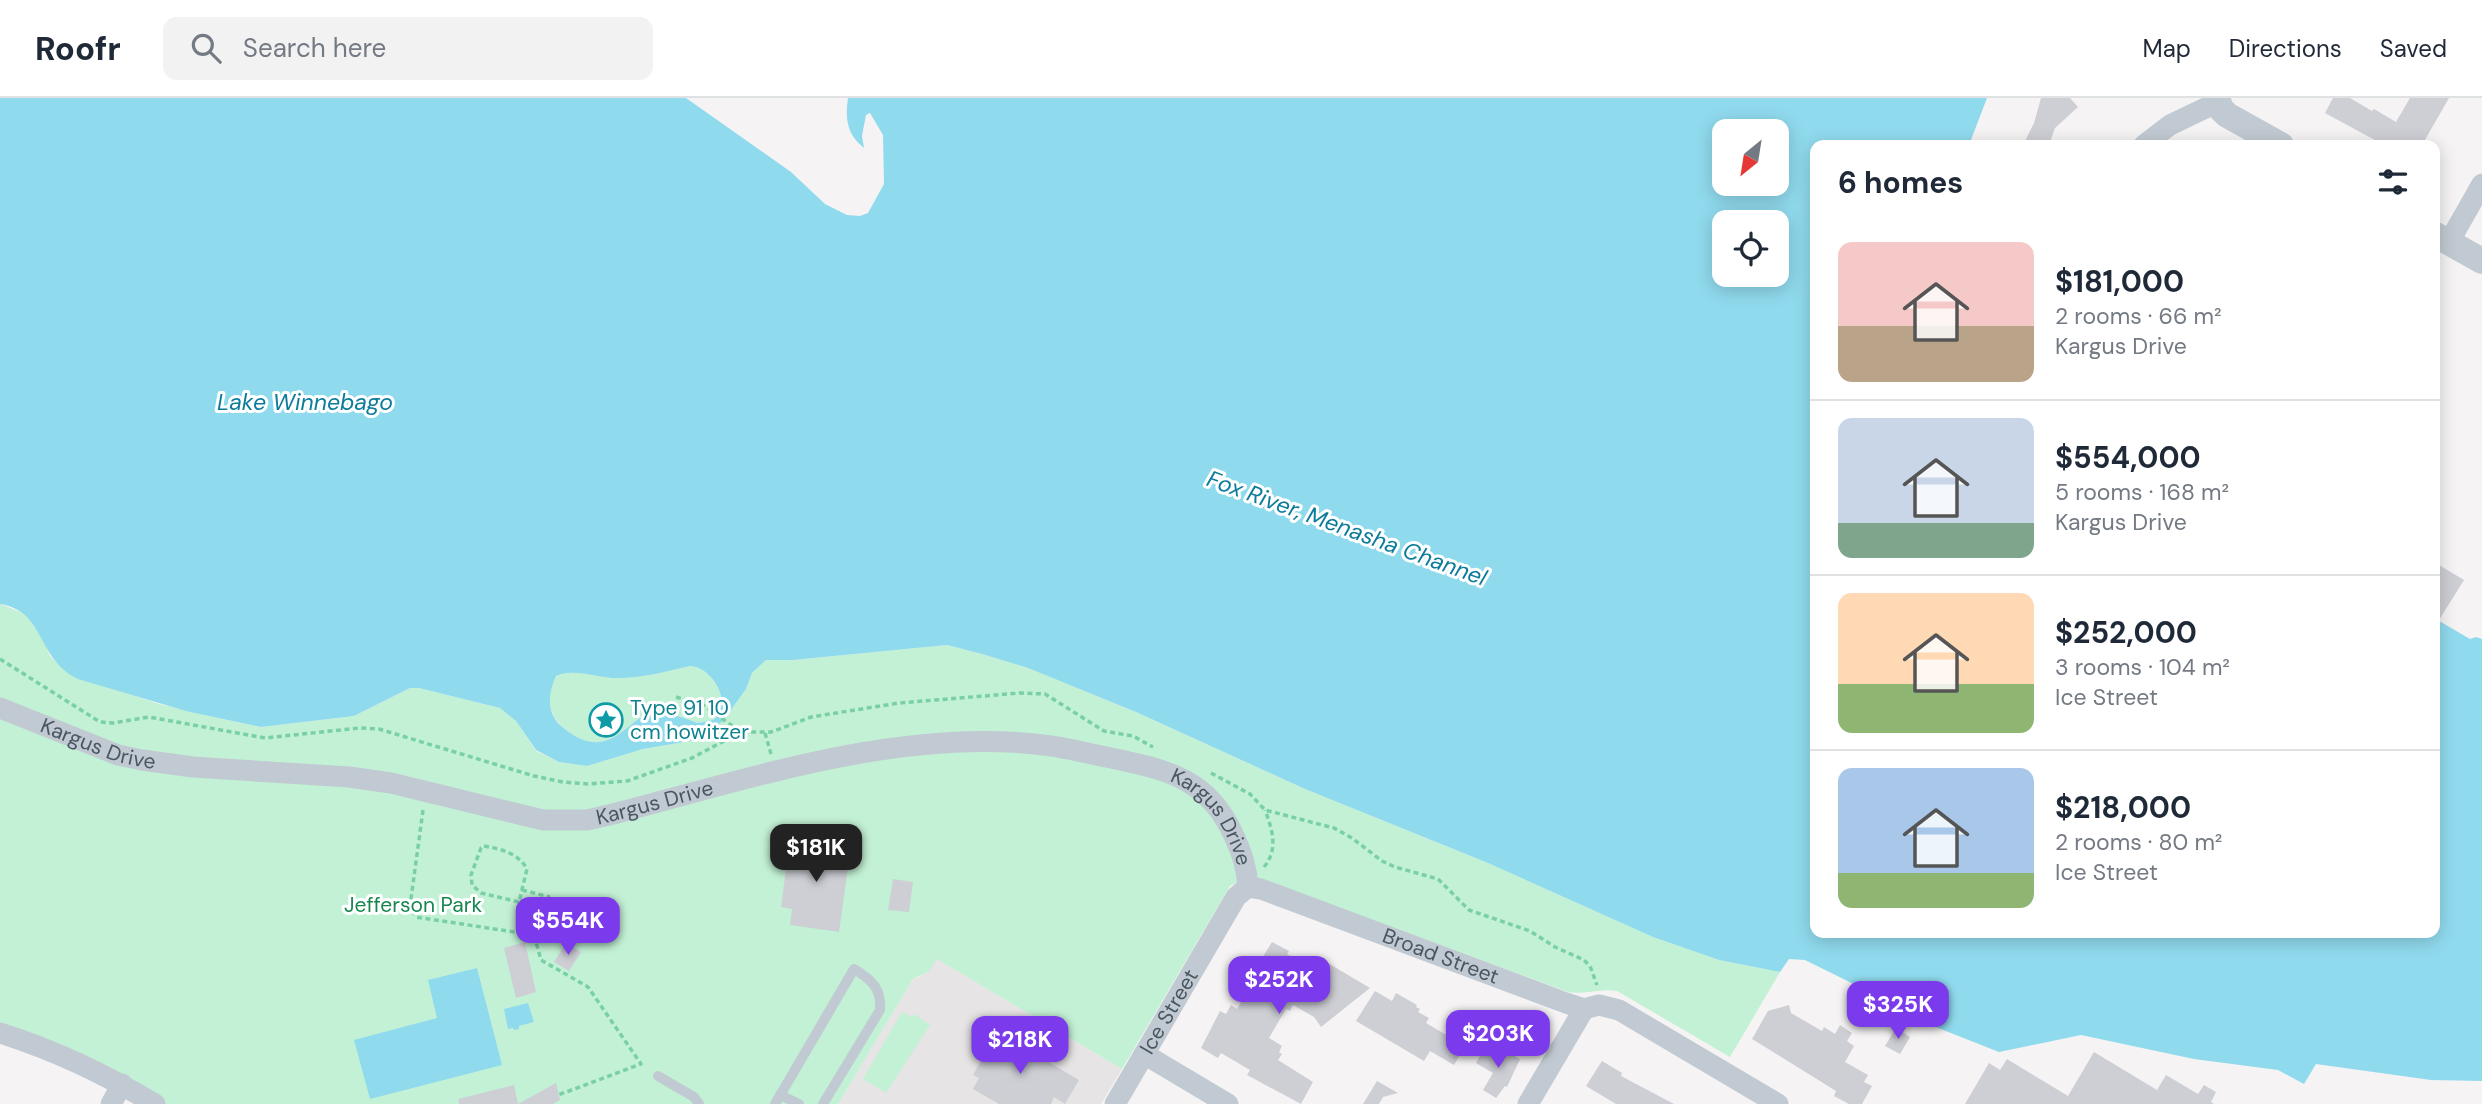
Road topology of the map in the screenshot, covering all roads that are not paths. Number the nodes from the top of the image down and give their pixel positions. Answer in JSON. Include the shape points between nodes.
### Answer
{"nodes":[{"id":1,"x":2218,"y":100,"type":"edge"},
{"id":2,"x":2150,"y":140,"type":"edge"},
{"id":3,"x":2272,"y":140,"type":"edge"},
{"id":4,"x":2482,"y":184,"type":"edge"},
{"id":5,"x":2442,"y":238,"type":"edge"},
{"id":6,"x":2482,"y":261,"type":"edge"},
{"id":7,"x":0,"y":708,"type":"edge"},
{"id":8,"x":1248,"y":882,"type":"junction"},
{"id":9,"x":1584,"y":1009,"type":"junction"},
{"id":10,"x":0,"y":1033,"type":"edge"},
{"id":11,"x":1144,"y":1054,"type":"junction"},
{"id":12,"x":658,"y":1076,"type":"dead end"},
{"id":13,"x":122,"y":1084,"type":"junction"},
{"id":14,"x":777,"y":1099,"type":"edge"},
{"id":15,"x":111,"y":1104,"type":"edge"},
{"id":16,"x":155,"y":1104,"type":"edge"},
{"id":17,"x":699,"y":1104,"type":"edge"},
{"id":18,"x":799,"y":1104,"type":"edge"},
{"id":19,"x":823,"y":1104,"type":"edge"},
{"id":20,"x":1115,"y":1104,"type":"edge"},
{"id":21,"x":1228,"y":1104,"type":"edge"},
{"id":22,"x":1528,"y":1104,"type":"edge"},
{"id":23,"x":1778,"y":1104,"type":"edge"}],
"edges":[{"from":1,"to":2,"type":"street"},
{"from":1,"to":3,"type":"street","via":[[2227,114]]},
{"from":4,"to":5,"type":"street"},
{"from":5,"to":6,"type":"street"},
{"from":7,"to":8,"type":"street","name":"Kargus Drive","via":[[118,755],[142,760],[349,777],[425,790],[543,820],[587,820],[857,754],[974,743],[1044,745],[1141,765],[1197,786],[1226,817]]},
{"from":8,"to":9,"type":"street","name":"Broad Street"},
{"from":8,"to":11,"type":"street","name":"Ice Street"},
{"from":9,"to":22,"type":"street"},
{"from":9,"to":23,"type":"street","name":"Broad Street","via":[[1599,1005],[1619,1010]]},
{"from":10,"to":13,"type":"street","via":[[57,1052]]},
{"from":11,"to":20,"type":"street","name":"Ice Street"},
{"from":11,"to":21,"type":"street"},
{"from":12,"to":17,"type":"lane"},
{"from":13,"to":15,"type":"street"},
{"from":13,"to":16,"type":"street"},
{"from":14,"to":18,"type":"lane"},
{"from":14,"to":19,"type":"lane","via":[[854,969],[878,990],[880,1010]]}]}
